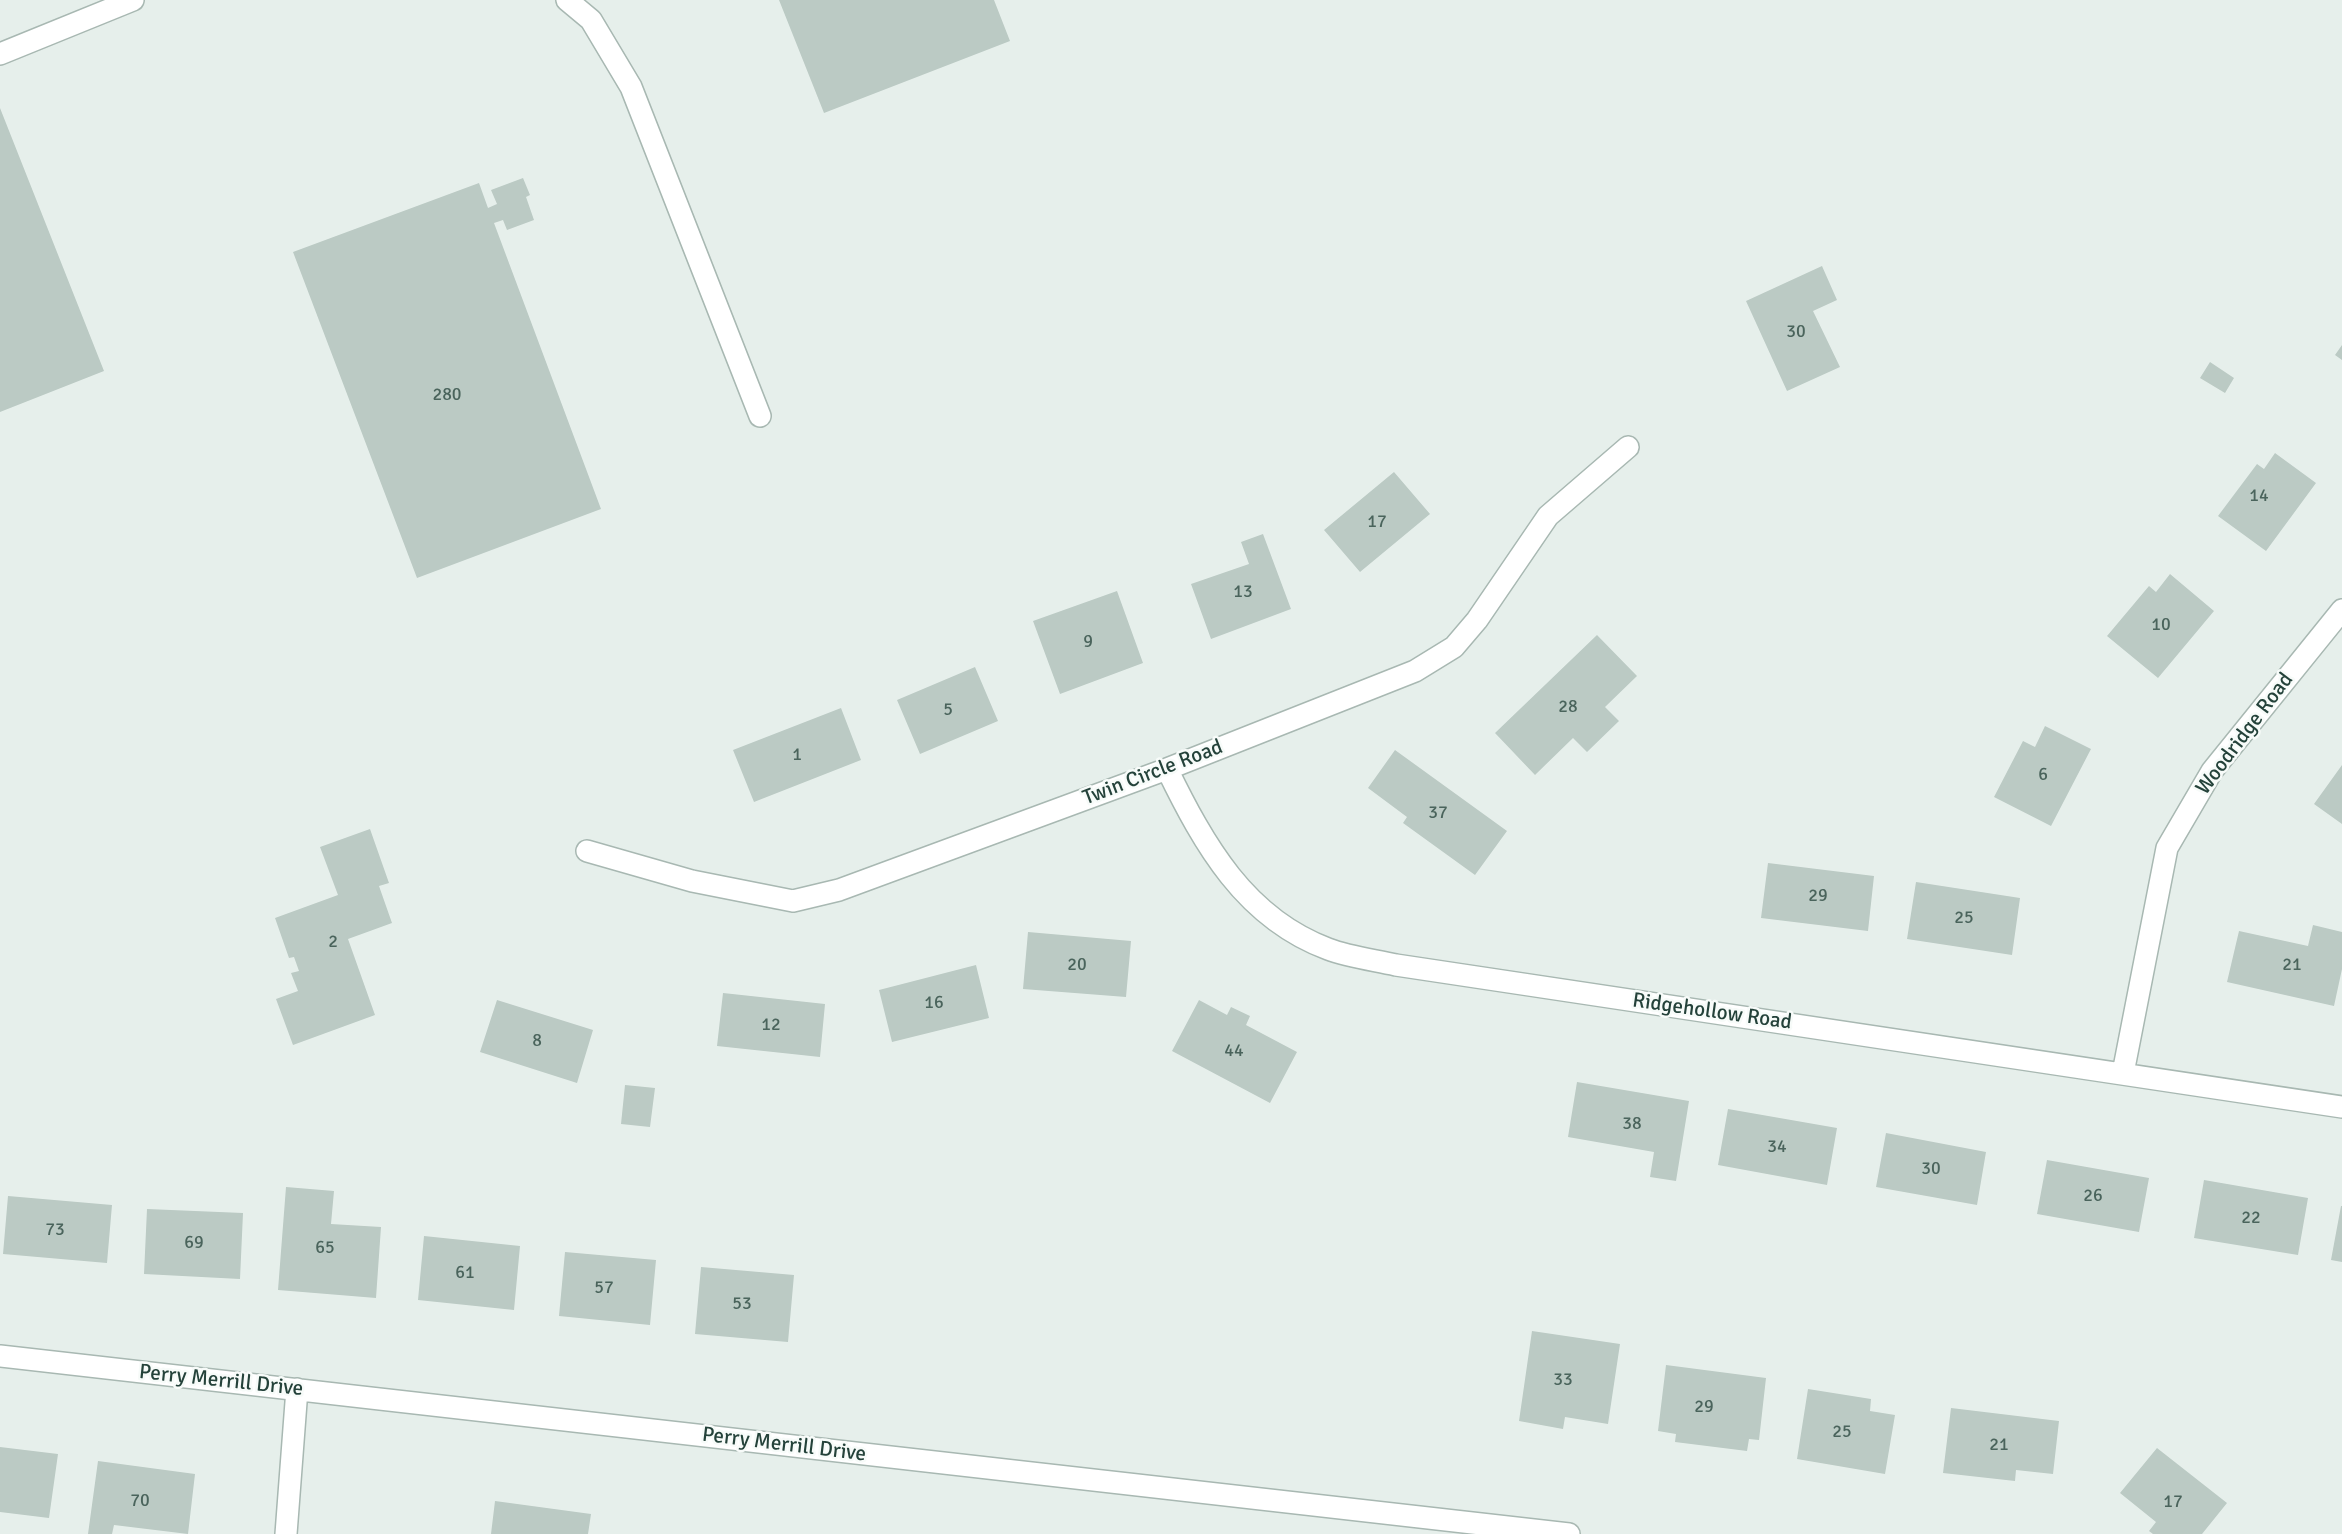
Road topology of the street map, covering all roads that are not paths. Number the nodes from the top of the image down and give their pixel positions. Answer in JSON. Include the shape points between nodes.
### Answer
{"nodes":[{"id":1,"x":133,"y":0,"type":"edge"},
{"id":2,"x":567,"y":0,"type":"edge"},
{"id":3,"x":0,"y":54,"type":"edge"},
{"id":4,"x":760,"y":416,"type":"dead end"},
{"id":5,"x":1628,"y":446,"type":"dead end"},
{"id":6,"x":2342,"y":610,"type":"edge"},
{"id":7,"x":1167,"y":769,"type":"junction"},
{"id":8,"x":587,"y":851,"type":"dead end"},
{"id":9,"x":2123,"y":1073,"type":"junction"},
{"id":10,"x":2342,"y":1107,"type":"edge"},
{"id":11,"x":0,"y":1356,"type":"edge"},
{"id":12,"x":297,"y":1389,"type":"junction"},
{"id":13,"x":286,"y":1534,"type":"edge"},
{"id":14,"x":1569,"y":1534,"type":"edge"}],
"edges":[{"from":1,"to":3,"type":"street"},
{"from":2,"to":4,"type":"street","via":[[591,20],[631,87]]},
{"from":5,"to":7,"type":"street","name":"Twin Circle Road","via":[[1548,516],[1454,647],[1415,671]]},
{"from":6,"to":9,"type":"street","name":"Woodridge Road","via":[[2212,771],[2167,848]]},
{"from":7,"to":8,"type":"street","name":"Twin Circle Road","via":[[839,890],[793,901],[692,881]]},
{"from":7,"to":9,"type":"street","name":"Ridgehollow Road","via":[[1198,833],[1223,870],[1287,931],[1330,950],[1396,965]]},
{"from":9,"to":10,"type":"street","name":"Ridgehollow Road"},
{"from":11,"to":12,"type":"street","name":"Perry Merrill Drive"},
{"from":12,"to":13,"type":"street"},
{"from":12,"to":14,"type":"street","name":"Perry Merrill Drive"}]}
